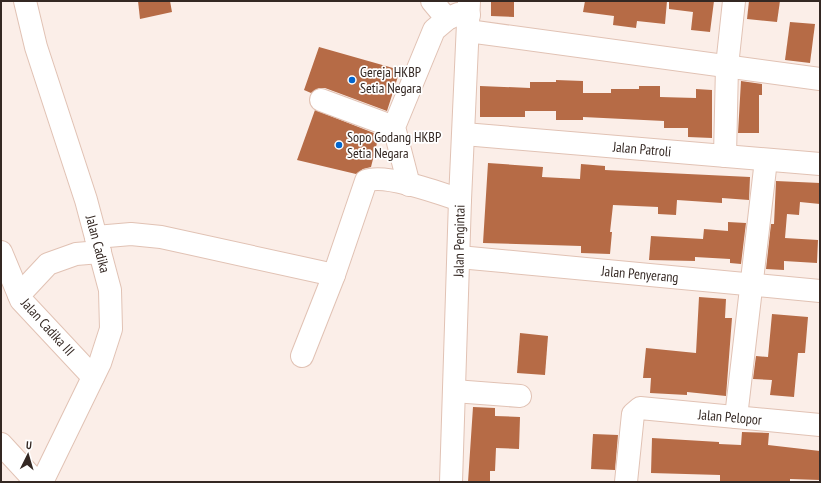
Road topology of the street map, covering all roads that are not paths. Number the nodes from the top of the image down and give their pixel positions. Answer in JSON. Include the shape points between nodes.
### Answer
{"nodes":[{"id":1,"x":25,"y":1,"type":"edge"},
{"id":2,"x":432,"y":1,"type":"edge"},
{"id":3,"x":734,"y":1,"type":"edge"},
{"id":4,"x":469,"y":15,"type":"edge"},
{"id":5,"x":447,"y":19,"type":"junction"},
{"id":6,"x":727,"y":66,"type":"junction"},
{"id":7,"x":820,"y":80,"type":"edge"},
{"id":8,"x":320,"y":100,"type":"dead end"},
{"id":9,"x":394,"y":127,"type":"junction"},
{"id":10,"x":464,"y":134,"type":"junction"},
{"id":11,"x":725,"y":156,"type":"junction"},
{"id":12,"x":766,"y":160,"type":"junction"},
{"id":13,"x":820,"y":164,"type":"edge"},
{"id":14,"x":409,"y":185,"type":"junction"},
{"id":15,"x":460,"y":200,"type":"junction"},
{"id":16,"x":98,"y":244,"type":"junction"},
{"id":17,"x":1,"y":252,"type":"edge"},
{"id":18,"x":459,"y":257,"type":"junction"},
{"id":19,"x":334,"y":275,"type":"junction"},
{"id":20,"x":751,"y":285,"type":"junction"},
{"id":21,"x":820,"y":291,"type":"edge"},
{"id":22,"x":19,"y":295,"type":"junction"},
{"id":23,"x":302,"y":356,"type":"dead end"},
{"id":24,"x":93,"y":376,"type":"junction"},
{"id":25,"x":454,"y":391,"type":"junction"},
{"id":26,"x":520,"y":396,"type":"dead end"},
{"id":27,"x":736,"y":417,"type":"junction"},
{"id":28,"x":820,"y":425,"type":"edge"},
{"id":29,"x":1,"y":444,"type":"edge"},
{"id":30,"x":36,"y":482,"type":"edge"},
{"id":31,"x":42,"y":482,"type":"edge"},
{"id":32,"x":451,"y":482,"type":"edge"},
{"id":33,"x":626,"y":482,"type":"edge"}],
"edges":[{"from":1,"to":16,"type":"street","name":"Jalan Cadika","via":[[36,47]]},
{"from":2,"to":5,"type":"street"},
{"from":3,"to":6,"type":"street"},
{"from":4,"to":5,"type":"street","via":[[458,14]]},
{"from":4,"to":6,"type":"street"},
{"from":4,"to":10,"type":"street","name":"Jalan Pengintai"},
{"from":5,"to":9,"type":"street","via":[[434,30]]},
{"from":6,"to":7,"type":"street"},
{"from":6,"to":11,"type":"street"},
{"from":8,"to":9,"type":"street"},
{"from":9,"to":14,"type":"street"},
{"from":10,"to":11,"type":"street","name":"Jalan Patroli"},
{"from":10,"to":15,"type":"street","name":"Jalan Pengintai"},
{"from":11,"to":12,"type":"street","name":"Jalan Patroli"},
{"from":12,"to":13,"type":"street","name":"Jalan Patroli"},
{"from":12,"to":20,"type":"street"},
{"from":14,"to":15,"type":"street"},
{"from":14,"to":19,"type":"street","via":[[375,179],[366,181]]},
{"from":15,"to":18,"type":"street","name":"Jalan Pengintai"},
{"from":16,"to":19,"type":"street","via":[[131,234],[161,237]]},
{"from":16,"to":22,"type":"street","via":[[48,264]]},
{"from":16,"to":24,"type":"street","name":"Jalan Cadika","via":[[110,290],[111,329]]},
{"from":17,"to":22,"type":"street","name":"Jalan Cadika III"},
{"from":18,"to":20,"type":"street","name":"Jalan Penyerang"},
{"from":18,"to":25,"type":"street","name":"Jalan Pengintai"},
{"from":19,"to":23,"type":"street"},
{"from":20,"to":21,"type":"street","name":"Jalan Penyerang"},
{"from":20,"to":27,"type":"street"},
{"from":22,"to":24,"type":"street","name":"Jalan Cadika III"},
{"from":24,"to":31,"type":"street","name":"Jalan Cadika"},
{"from":25,"to":26,"type":"street"},
{"from":25,"to":32,"type":"street","name":"Jalan Pengintai"},
{"from":27,"to":28,"type":"street","name":"Jalan Pelopor"},
{"from":27,"to":33,"type":"street","name":"Jalan Pelopor","via":[[640,408],[632,414]]},
{"from":29,"to":30,"type":"street"}]}
